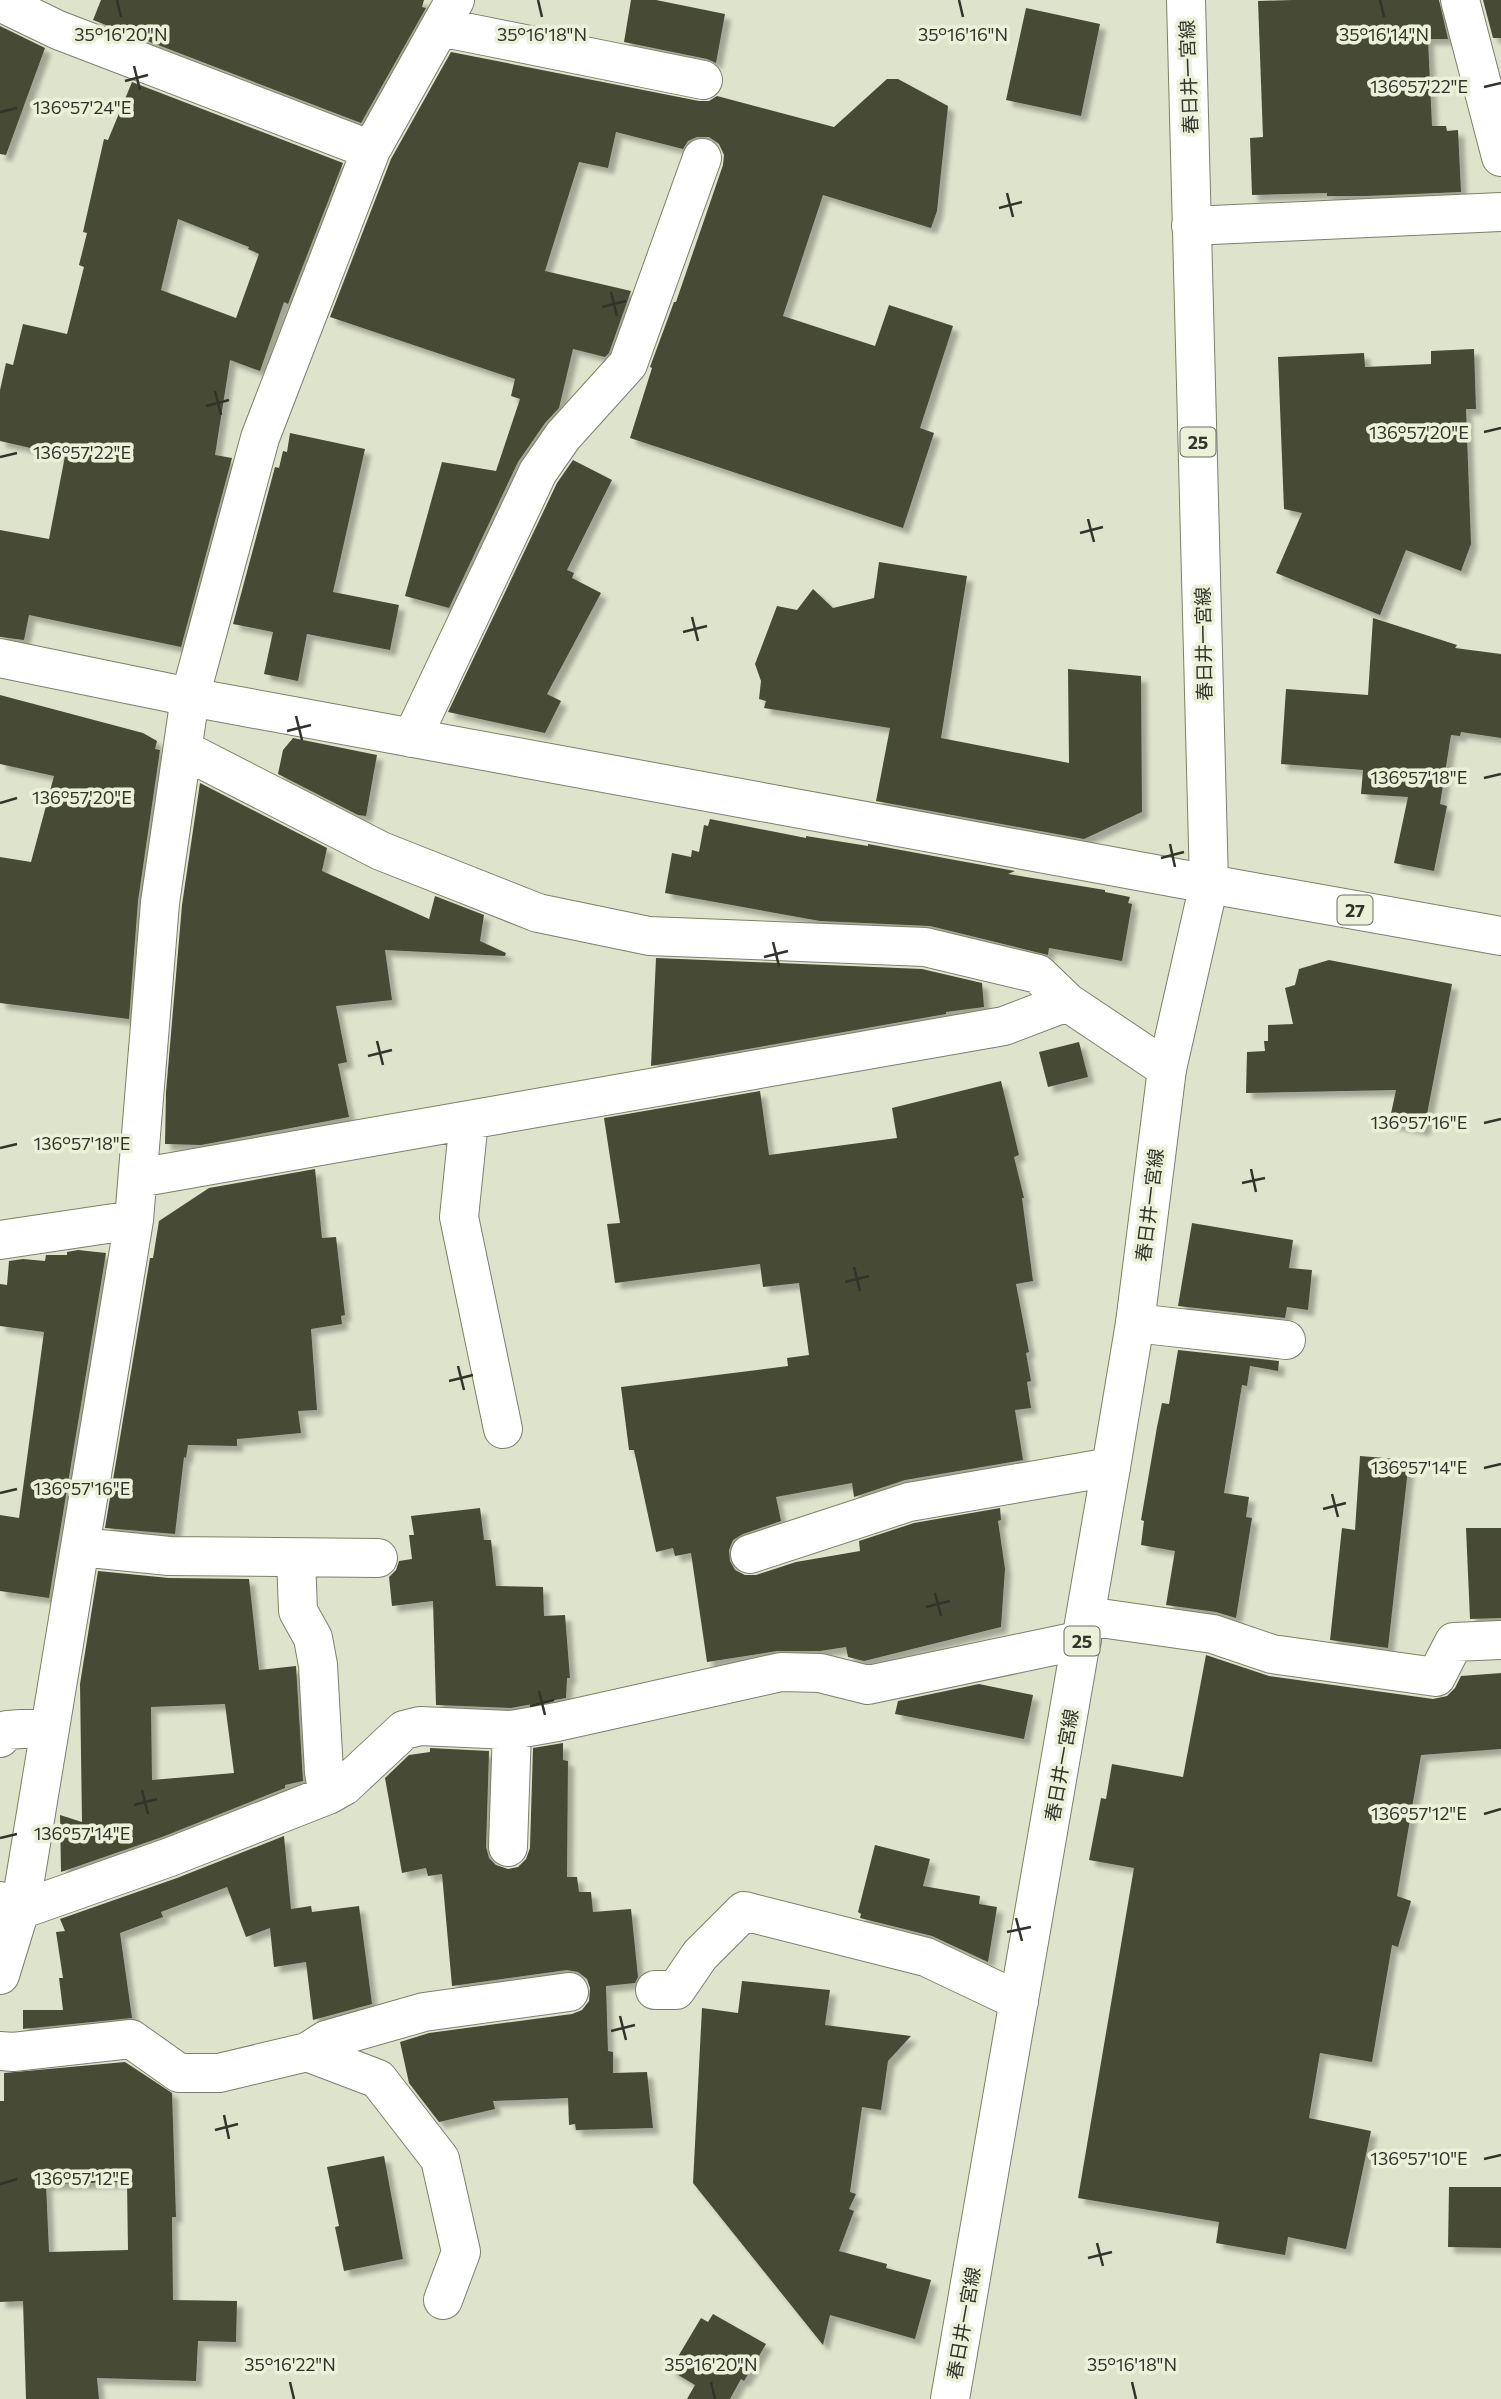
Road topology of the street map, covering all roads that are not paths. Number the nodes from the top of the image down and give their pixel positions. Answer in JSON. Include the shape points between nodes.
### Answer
{"nodes":[{"id":1,"x":1185,"y":0,"type":"edge"},
{"id":2,"x":1460,"y":0,"type":"edge"},
{"id":3,"x":0,"y":2,"type":"edge"},
{"id":4,"x":448,"y":14,"type":"edge"},
{"id":5,"x":703,"y":80,"type":"dead end"},
{"id":6,"x":371,"y":150,"type":"junction"},
{"id":7,"x":1501,"y":157,"type":"edge"},
{"id":8,"x":702,"y":158,"type":"dead end"},
{"id":9,"x":1501,"y":212,"type":"edge"},
{"id":10,"x":1191,"y":226,"type":"junction"},
{"id":11,"x":0,"y":658,"type":"edge"},
{"id":12,"x":190,"y":697,"type":"junction"},
{"id":13,"x":412,"y":738,"type":"junction"},
{"id":14,"x":184,"y":750,"type":"junction"},
{"id":15,"x":1209,"y":884,"type":"junction"},
{"id":16,"x":1501,"y":936,"type":"edge"},
{"id":17,"x":1068,"y":1002,"type":"junction"},
{"id":18,"x":1167,"y":1069,"type":"junction"},
{"id":19,"x":468,"y":1120,"type":"junction"},
{"id":20,"x":138,"y":1178,"type":"junction"},
{"id":21,"x":134,"y":1220,"type":"junction"},
{"id":22,"x":0,"y":1240,"type":"edge"},
{"id":23,"x":1135,"y":1323,"type":"junction"},
{"id":24,"x":1286,"y":1340,"type":"dead end"},
{"id":25,"x":503,"y":1429,"type":"dead end"},
{"id":26,"x":1111,"y":1467,"type":"junction"},
{"id":27,"x":80,"y":1547,"type":"junction"},
{"id":28,"x":750,"y":1554,"type":"dead end"},
{"id":29,"x":296,"y":1558,"type":"junction"},
{"id":30,"x":379,"y":1558,"type":"dead end"},
{"id":31,"x":1084,"y":1628,"type":"junction"},
{"id":32,"x":1501,"y":1640,"type":"edge"},
{"id":33,"x":50,"y":1727,"type":"junction"},
{"id":34,"x":512,"y":1730,"type":"junction"},
{"id":35,"x":0,"y":1738,"type":"edge"},
{"id":36,"x":328,"y":1795,"type":"junction"},
{"id":37,"x":508,"y":1847,"type":"dead end"},
{"id":38,"x":10,"y":1905,"type":"edge"},
{"id":39,"x":0,"y":1975,"type":"edge"},
{"id":40,"x":655,"y":1990,"type":"dead end"},
{"id":41,"x":569,"y":1992,"type":"dead end"},
{"id":42,"x":1019,"y":2001,"type":"junction"},
{"id":43,"x":0,"y":2051,"type":"edge"},
{"id":44,"x":307,"y":2052,"type":"junction"},
{"id":45,"x":443,"y":2300,"type":"dead end"},
{"id":46,"x":950,"y":2399,"type":"edge"}],
"edges":[{"from":1,"to":10,"type":"street","name":"春日井一宮線","number":"25"},
{"from":2,"to":7,"type":"street"},
{"from":3,"to":6,"type":"street","via":[[58,30]]},
{"from":4,"to":5,"type":"street"},
{"from":4,"to":6,"type":"street"},
{"from":6,"to":12,"type":"street","via":[[260,439]]},
{"from":8,"to":13,"type":"street","via":[[628,364],[563,436],[538,472]]},
{"from":9,"to":10,"type":"street"},
{"from":10,"to":15,"type":"street","name":"春日井一宮線","number":"25"},
{"from":11,"to":12,"type":"street"},
{"from":12,"to":13,"type":"street"},
{"from":12,"to":14,"type":"street"},
{"from":13,"to":15,"type":"street"},
{"from":14,"to":17,"type":"street","via":[[381,851],[538,914],[649,936],[925,947],[1038,974]]},
{"from":14,"to":20,"type":"street","via":[[160,903]]},
{"from":15,"to":16,"type":"street","number":"27"},
{"from":15,"to":18,"type":"street","name":"春日井一宮線","number":"25"},
{"from":17,"to":18,"type":"street"},
{"from":17,"to":19,"type":"street","via":[[1004,1026]]},
{"from":18,"to":23,"type":"street","name":"春日井一宮線","number":"25"},
{"from":19,"to":20,"type":"street"},
{"from":19,"to":25,"type":"street","via":[[459,1217]]},
{"from":20,"to":21,"type":"street"},
{"from":21,"to":22,"type":"street"},
{"from":21,"to":27,"type":"street"},
{"from":23,"to":24,"type":"street"},
{"from":23,"to":26,"type":"street","name":"春日井一宮線","number":"25"},
{"from":26,"to":28,"type":"street","via":[[909,1502]]},
{"from":26,"to":31,"type":"street","name":"春日井一宮線","number":"25"},
{"from":27,"to":29,"type":"street","via":[[169,1556]]},
{"from":27,"to":33,"type":"street"},
{"from":29,"to":30,"type":"street"},
{"from":29,"to":36,"type":"street","via":[[298,1611],[313,1639],[318,1665]]},
{"from":31,"to":32,"type":"street","via":[[1213,1634],[1272,1654],[1436,1676],[1454,1642]]},
{"from":31,"to":34,"type":"street","via":[[868,1685],[820,1673],[781,1672]]},
{"from":31,"to":42,"type":"street","name":"春日井一宮線","number":"25"},
{"from":33,"to":35,"type":"street","via":[[7,1730]]},
{"from":33,"to":38,"type":"street"},
{"from":34,"to":36,"type":"street","via":[[420,1726],[404,1730],[344,1786]]},
{"from":34,"to":37,"type":"street"},
{"from":36,"to":38,"type":"street","via":[[170,1857]]},
{"from":38,"to":39,"type":"street"},
{"from":40,"to":42,"type":"street","via":[[676,1990],[700,1955],[744,1911],[926,1956]]},
{"from":41,"to":44,"type":"street","via":[[424,2012],[326,2040]]},
{"from":42,"to":46,"type":"street","name":"春日井一宮線","number":"25"},
{"from":43,"to":44,"type":"street","via":[[131,2039],[179,2073],[219,2073]]},
{"from":44,"to":45,"type":"street","via":[[378,2079],[440,2159],[461,2252]]}]}
